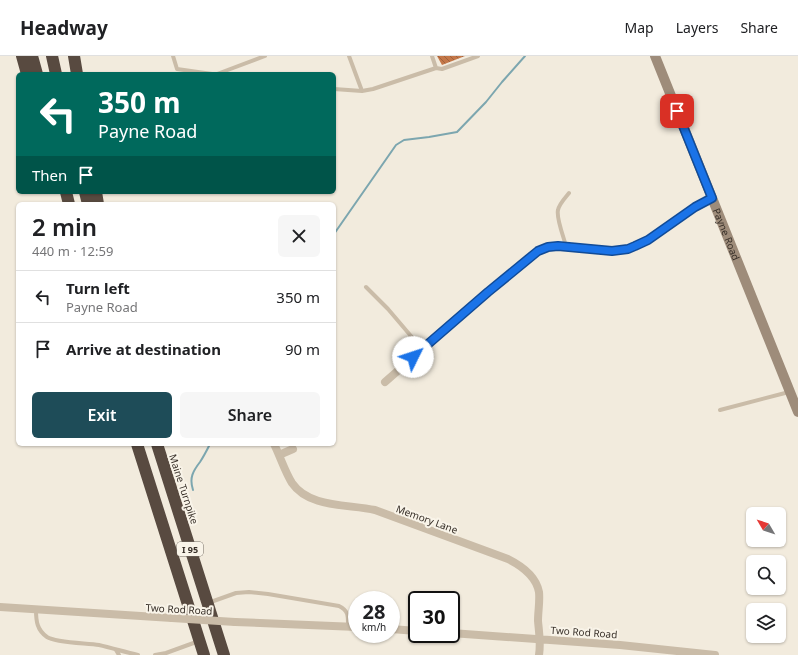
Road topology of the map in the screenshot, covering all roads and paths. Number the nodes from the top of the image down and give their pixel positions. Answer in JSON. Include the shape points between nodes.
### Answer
{"nodes":[{"id":1,"x":22,"y":56,"type":"edge"},
{"id":2,"x":32,"y":56,"type":"edge"},
{"id":3,"x":52,"y":56,"type":"edge"},
{"id":4,"x":74,"y":56,"type":"edge"},
{"id":5,"x":173,"y":56,"type":"edge"},
{"id":6,"x":265,"y":56,"type":"edge"},
{"id":7,"x":349,"y":56,"type":"edge"},
{"id":8,"x":432,"y":56,"type":"edge"},
{"id":9,"x":478,"y":56,"type":"edge"},
{"id":10,"x":656,"y":56,"type":"edge"},
{"id":11,"x":436,"y":68,"type":"junction"},
{"id":12,"x":26,"y":72,"type":"edge"},
{"id":13,"x":36,"y":72,"type":"edge"},
{"id":14,"x":56,"y":72,"type":"edge"},
{"id":15,"x":77,"y":72,"type":"edge"},
{"id":16,"x":198,"y":72,"type":"edge"},
{"id":17,"x":222,"y":72,"type":"edge"},
{"id":18,"x":336,"y":89,"type":"edge"},
{"id":19,"x":362,"y":91,"type":"junction"},
{"id":20,"x":569,"y":194,"type":"dead end"},
{"id":21,"x":712,"y":198,"type":"junction"},
{"id":22,"x":566,"y":246,"type":"junction"},
{"id":23,"x":366,"y":287,"type":"dead end"},
{"id":24,"x":422,"y":349,"type":"junction"},
{"id":25,"x":385,"y":382,"type":"dead end"},
{"id":26,"x":790,"y":392,"type":"junction"},
{"id":27,"x":720,"y":410,"type":"dead end"},
{"id":28,"x":798,"y":412,"type":"edge"},
{"id":29,"x":138,"y":446,"type":"edge"},
{"id":30,"x":158,"y":446,"type":"edge"},
{"id":31,"x":275,"y":446,"type":"edge"},
{"id":32,"x":293,"y":449,"type":"dead end"},
{"id":33,"x":279,"y":455,"type":"junction"},
{"id":34,"x":208,"y":603,"type":"junction"},
{"id":35,"x":0,"y":607,"type":"edge"},
{"id":36,"x":36,"y":610,"type":"junction"},
{"id":37,"x":348,"y":626,"type":"joint"},
{"id":38,"x":460,"y":634,"type":"edge"},
{"id":39,"x":540,"y":639,"type":"junction"},
{"id":40,"x":200,"y":641,"type":"junction"},
{"id":41,"x":116,"y":650,"type":"junction"},
{"id":42,"x":704,"y":654,"type":"edge"},
{"id":43,"x":119,"y":655,"type":"edge"},
{"id":44,"x":138,"y":655,"type":"edge"},
{"id":45,"x":155,"y":655,"type":"edge"},
{"id":46,"x":204,"y":655,"type":"edge"},
{"id":47,"x":224,"y":655,"type":"edge"},
{"id":48,"x":539,"y":655,"type":"edge"},
{"id":49,"x":715,"y":655,"type":"edge"}],
"edges":[{"from":1,"to":12,"type":"highway"},
{"from":2,"to":13,"type":"highway"},
{"from":3,"to":14,"type":"highway"},
{"from":4,"to":15,"type":"highway"},
{"from":5,"to":16,"type":"lane","via":[[177,69]]},
{"from":6,"to":17,"type":"lane"},
{"from":7,"to":19,"type":"lane"},
{"from":8,"to":11,"type":"lane"},
{"from":9,"to":11,"type":"lane","via":[[442,69]]},
{"from":10,"to":21,"type":"main road","name":"Payne Road"},
{"from":11,"to":19,"type":"lane"},
{"from":18,"to":19,"type":"lane"},
{"from":20,"to":22,"type":"lane","via":[[558,211]]},
{"from":21,"to":22,"type":"street","via":[[648,240],[628,249],[612,251]]},
{"from":21,"to":26,"type":"main road","name":"Payne Road"},
{"from":22,"to":24,"type":"street","via":[[548,247],[535,253]]},
{"from":23,"to":24,"type":"lane"},
{"from":24,"to":25,"type":"street"},
{"from":26,"to":27,"type":"lane"},
{"from":26,"to":28,"type":"main road","name":"Payne Road"},
{"from":29,"to":40,"type":"highway","number":"I 95"},
{"from":30,"to":34,"type":"highway","name":"Maine Turnpike","number":"I 95"},
{"from":31,"to":33,"type":"street","name":"Memory Lane"},
{"from":32,"to":33,"type":"street"},
{"from":33,"to":39,"type":"street","name":"Memory Lane","via":[[292,483],[300,492],[311,498],[375,510],[502,557],[522,567],[532,577],[539,592]]},
{"from":34,"to":37,"type":"lane","via":[[236,593],[268,594],[339,606],[347,613]]},
{"from":34,"to":47,"type":"highway","name":"Maine Turnpike","number":"I 95"},
{"from":35,"to":36,"type":"street","name":"Two Rod Road"},
{"from":36,"to":37,"type":"street","name":"Two Rod Road","bridge":true},
{"from":36,"to":41,"type":"lane","via":[[38,624],[48,638]]},
{"from":38,"to":39,"type":"street","name":"Two Rod Road"},
{"from":39,"to":42,"type":"street","name":"Two Rod Road"},
{"from":39,"to":48,"type":"street","name":"Memory Lane"},
{"from":40,"to":45,"type":"lane"},
{"from":40,"to":46,"type":"highway","number":"I 95"},
{"from":41,"to":43,"type":"lane"},
{"from":41,"to":44,"type":"lane"},
{"from":42,"to":49,"type":"street","name":"Two Rod Road"}]}
